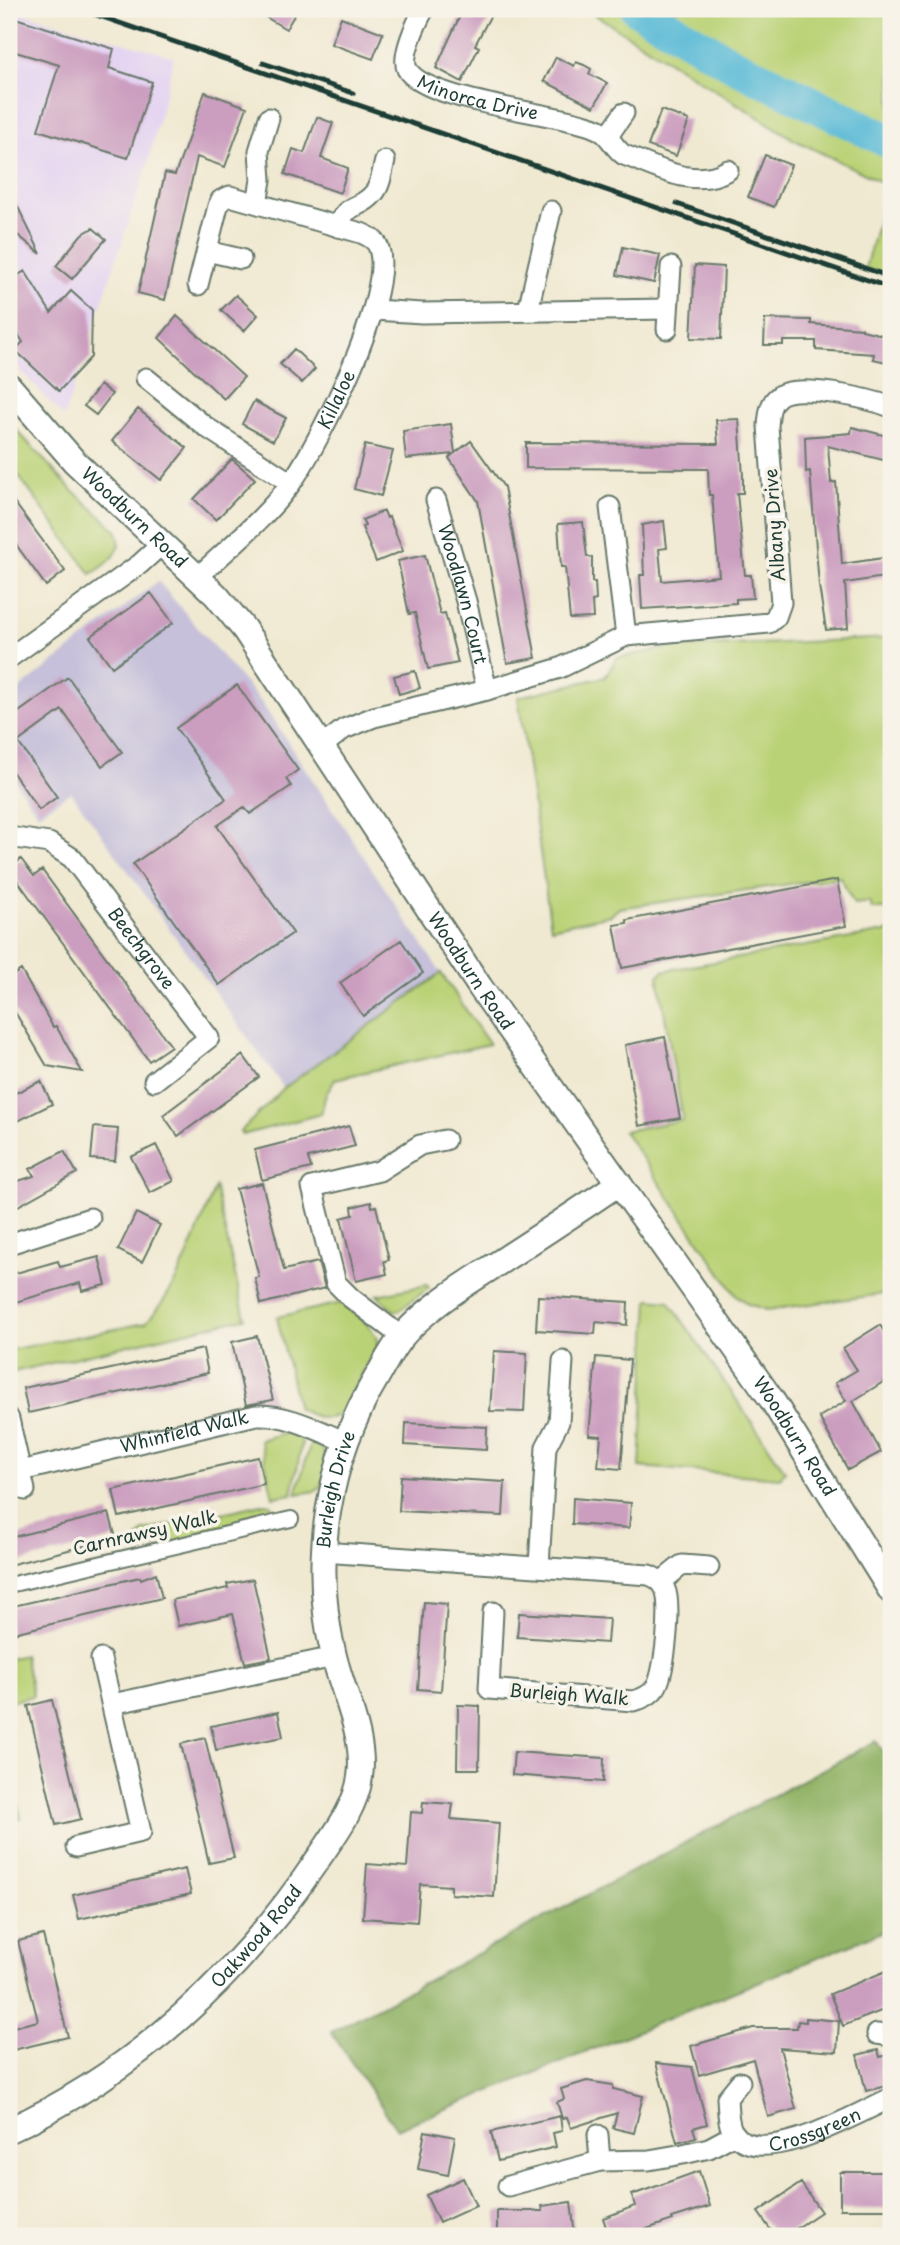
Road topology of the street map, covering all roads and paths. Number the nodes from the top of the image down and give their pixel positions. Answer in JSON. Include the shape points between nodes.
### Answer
{"nodes":[{"id":1,"x":418,"y":10,"type":"edge"},
{"id":2,"x":624,"y":113,"type":"dead end"},
{"id":3,"x":269,"y":118,"type":"dead end"},
{"id":4,"x":608,"y":136,"type":"junction"},
{"id":5,"x":385,"y":161,"type":"dead end"},
{"id":6,"x":728,"y":170,"type":"dead end"},
{"id":7,"x":257,"y":203,"type":"junction"},
{"id":8,"x":551,"y":211,"type":"dead end"},
{"id":9,"x":338,"y":227,"type":"junction"},
{"id":10,"x":207,"y":251,"type":"junction"},
{"id":11,"x":241,"y":259,"type":"dead end"},
{"id":12,"x":671,"y":267,"type":"dead end"},
{"id":13,"x":198,"y":285,"type":"dead end"},
{"id":14,"x":667,"y":309,"type":"junction"},
{"id":15,"x":374,"y":310,"type":"junction"},
{"id":16,"x":528,"y":310,"type":"junction"},
{"id":17,"x":667,"y":329,"type":"dead end"},
{"id":18,"x":146,"y":378,"type":"dead end"},
{"id":19,"x":9,"y":386,"type":"edge"},
{"id":20,"x":891,"y":407,"type":"edge"},
{"id":21,"x":291,"y":483,"type":"junction"},
{"id":22,"x":436,"y":500,"type":"dead end"},
{"id":23,"x":610,"y":507,"type":"dead end"},
{"id":24,"x":162,"y":544,"type":"junction"},
{"id":25,"x":198,"y":578,"type":"junction"},
{"id":26,"x":626,"y":636,"type":"junction"},
{"id":27,"x":9,"y":658,"type":"edge"},
{"id":28,"x":486,"y":690,"type":"junction"},
{"id":29,"x":322,"y":746,"type":"junction"},
{"id":30,"x":9,"y":837,"type":"edge"},
{"id":31,"x":154,"y":1080,"type":"dead end"},
{"id":32,"x":445,"y":1140,"type":"dead end"},
{"id":33,"x":619,"y":1183,"type":"junction"},
{"id":34,"x":90,"y":1218,"type":"dead end"},
{"id":35,"x":9,"y":1244,"type":"edge"},
{"id":36,"x":402,"y":1337,"type":"junction"},
{"id":37,"x":563,"y":1361,"type":"dead end"},
{"id":38,"x":9,"y":1419,"type":"edge"},
{"id":39,"x":346,"y":1442,"type":"junction"},
{"id":40,"x":21,"y":1471,"type":"junction"},
{"id":41,"x":25,"y":1490,"type":"dead end"},
{"id":42,"x":291,"y":1519,"type":"dead end"},
{"id":43,"x":323,"y":1552,"type":"junction"},
{"id":44,"x":539,"y":1566,"type":"junction"},
{"id":45,"x":709,"y":1567,"type":"dead end"},
{"id":46,"x":661,"y":1582,"type":"junction"},
{"id":47,"x":9,"y":1585,"type":"edge"},
{"id":48,"x":891,"y":1591,"type":"edge"},
{"id":49,"x":493,"y":1612,"type":"dead end"},
{"id":50,"x":334,"y":1657,"type":"junction"},
{"id":51,"x":101,"y":1659,"type":"dead end"},
{"id":52,"x":112,"y":1704,"type":"junction"},
{"id":53,"x":75,"y":1847,"type":"dead end"},
{"id":54,"x":740,"y":2082,"type":"dead end"},
{"id":55,"x":891,"y":2098,"type":"edge"},
{"id":56,"x":9,"y":2130,"type":"edge"},
{"id":57,"x":735,"y":2134,"type":"junction"},
{"id":58,"x":598,"y":2135,"type":"dead end"},
{"id":59,"x":600,"y":2161,"type":"junction"},
{"id":60,"x":508,"y":2186,"type":"dead end"}],
"edges":[{"from":1,"to":4,"type":"street","name":"Minorca Drive","via":[[405,60],[416,79],[475,103],[572,120]]},
{"from":2,"to":4,"type":"street"},
{"from":3,"to":7,"type":"street","via":[[259,150]]},
{"from":4,"to":6,"type":"street","name":"Minorca Drive","via":[[624,155],[687,177],[706,179]]},
{"from":5,"to":9,"type":"street","via":[[375,192],[344,212]]},
{"from":7,"to":9,"type":"street","name":"Killaloe"},
{"from":7,"to":10,"type":"street","name":"Killaloe","via":[[232,196],[221,200]]},
{"from":8,"to":16,"type":"street"},
{"from":9,"to":15,"type":"street","name":"Killaloe","via":[[367,236],[378,245]]},
{"from":10,"to":11,"type":"street"},
{"from":10,"to":13,"type":"street","name":"Killaloe"},
{"from":12,"to":14,"type":"street"},
{"from":14,"to":16,"type":"street"},
{"from":14,"to":17,"type":"street"},
{"from":15,"to":16,"type":"street"},
{"from":15,"to":21,"type":"street","name":"Killaloe","via":[[317,443]]},
{"from":18,"to":21,"type":"street","via":[[206,427]]},
{"from":19,"to":24,"type":"street","name":"Woodburn Road","via":[[74,461]]},
{"from":20,"to":26,"type":"street","name":"Albany Drive","via":[[867,398],[818,392],[785,393],[772,404],[768,426],[781,603],[776,617],[762,625]]},
{"from":21,"to":25,"type":"street","name":"Killaloe"},
{"from":22,"to":28,"type":"street","name":"Woodlawn Court"},
{"from":23,"to":26,"type":"street"},
{"from":24,"to":25,"type":"street","name":"Woodburn Road"},
{"from":24,"to":27,"type":"street"},
{"from":25,"to":29,"type":"street","name":"Woodburn Road","via":[[244,629]]},
{"from":26,"to":28,"type":"street","name":"Albany Drive","via":[[560,668]]},
{"from":28,"to":29,"type":"street","name":"Albany Drive","via":[[374,717],[344,729]]},
{"from":29,"to":33,"type":"street","name":"Woodburn Road","via":[[480,987]]},
{"from":30,"to":31,"type":"street","name":"Beechgrove","via":[[49,844],[72,858],[214,1034]]},
{"from":32,"to":36,"type":"street","via":[[419,1145],[379,1171],[312,1187],[336,1283]]},
{"from":33,"to":36,"type":"street","name":"Burleigh Drive","via":[[461,1287]]},
{"from":33,"to":48,"type":"street","name":"Woodburn Road","via":[[772,1400]]},
{"from":34,"to":35,"type":"street"},
{"from":36,"to":39,"type":"street","name":"Burleigh Drive","via":[[366,1395]]},
{"from":37,"to":44,"type":"street","via":[[559,1422],[546,1447]]},
{"from":38,"to":40,"type":"street"},
{"from":39,"to":40,"type":"street","name":"Whinfield Walk","via":[[291,1420],[256,1415]]},
{"from":39,"to":43,"type":"street","name":"Burleigh Drive"},
{"from":40,"to":41,"type":"street"},
{"from":42,"to":47,"type":"street","name":"Carnrawsy Walk"},
{"from":43,"to":44,"type":"street"},
{"from":43,"to":50,"type":"street","name":"Burleigh Drive","via":[[324,1598]]},
{"from":44,"to":46,"type":"street","via":[[641,1573]]},
{"from":45,"to":46,"type":"street","via":[[682,1565]]},
{"from":46,"to":49,"type":"street","name":"Burleigh Walk","via":[[668,1600],[661,1678],[650,1694],[633,1701],[489,1689]]},
{"from":50,"to":52,"type":"street"},
{"from":50,"to":56,"type":"street","name":"Oakwood Road","via":[[357,1739],[360,1777],[339,1827],[306,1877],[209,1992],[143,2049],[65,2102]]},
{"from":51,"to":52,"type":"street"},
{"from":52,"to":53,"type":"street","via":[[141,1832]]},
{"from":54,"to":57,"type":"street","via":[[727,2098]]},
{"from":55,"to":57,"type":"street","name":"Crossgreen","via":[[785,2144],[759,2145]]},
{"from":57,"to":59,"type":"street","via":[[709,2148],[666,2158]]},
{"from":58,"to":59,"type":"street"},
{"from":59,"to":60,"type":"street"}]}
